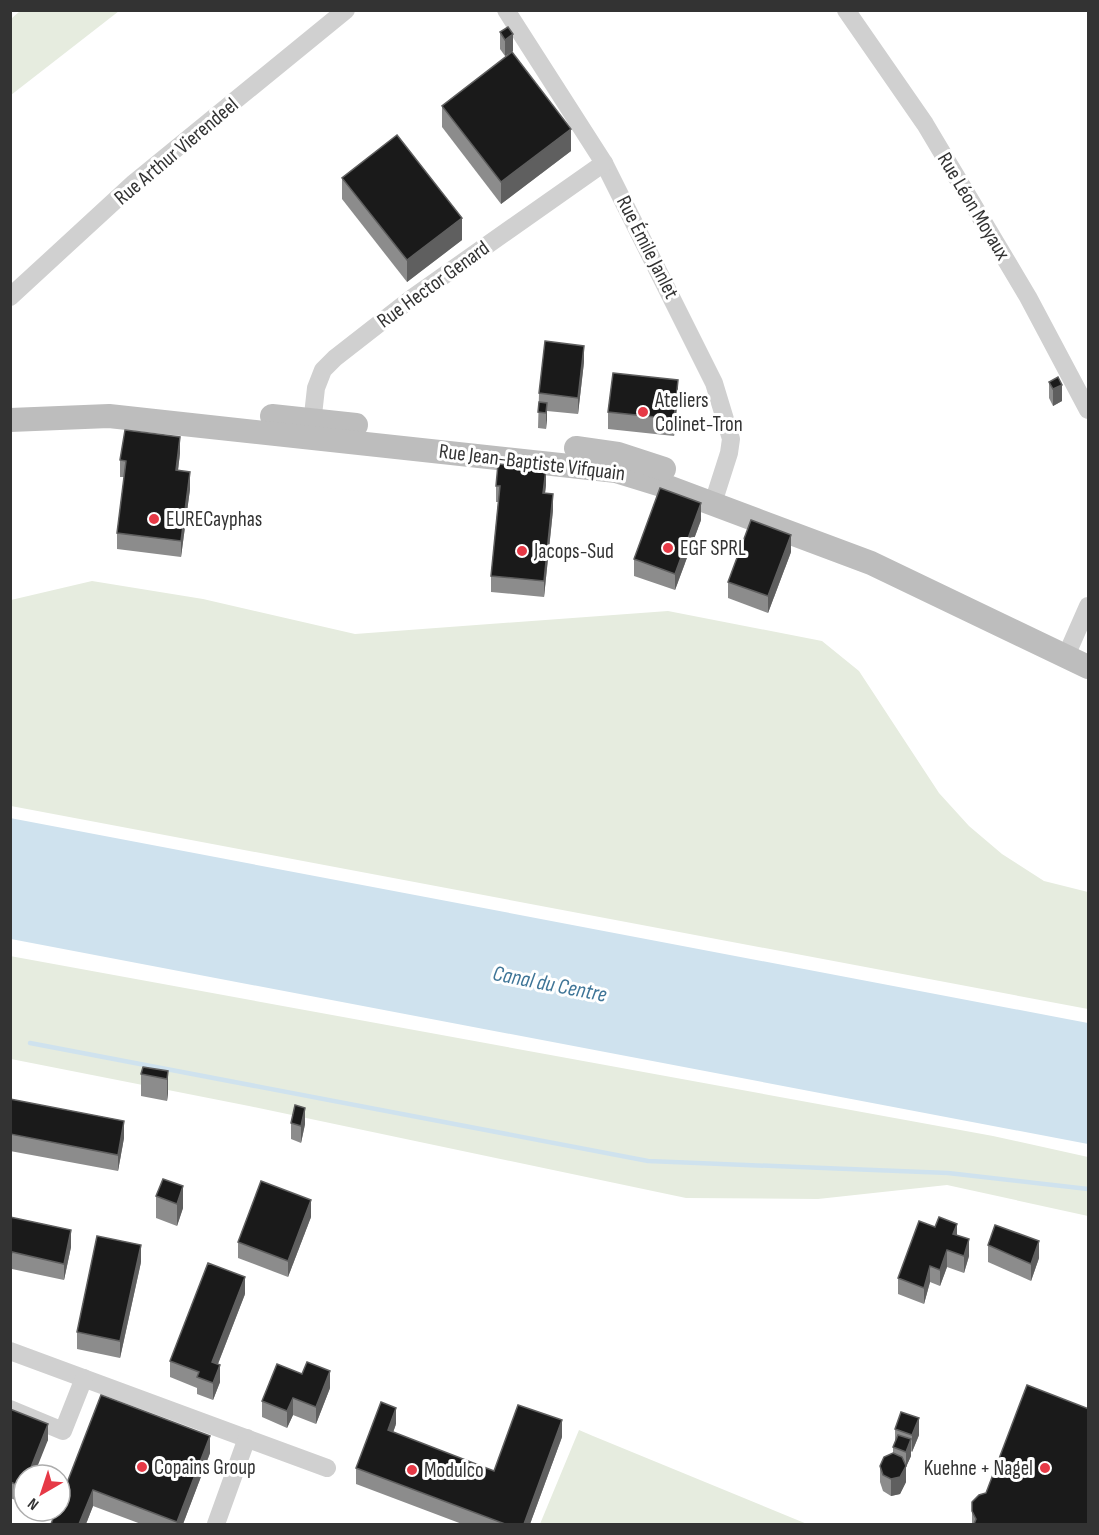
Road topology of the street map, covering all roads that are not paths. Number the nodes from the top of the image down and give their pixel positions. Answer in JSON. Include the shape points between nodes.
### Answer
{"nodes":[{"id":1,"x":346,"y":10,"type":"edge"},
{"id":2,"x":506,"y":10,"type":"edge"},
{"id":3,"x":846,"y":10,"type":"edge"},
{"id":4,"x":604,"y":163,"type":"junction"},
{"id":5,"x":10,"y":297,"type":"edge"},
{"id":6,"x":10,"y":404,"type":"edge"},
{"id":7,"x":1089,"y":410,"type":"edge"},
{"id":8,"x":10,"y":420,"type":"edge"},
{"id":9,"x":311,"y":429,"type":"junction"},
{"id":10,"x":716,"y":496,"type":"junction"},
{"id":11,"x":1089,"y":606,"type":"edge"},
{"id":12,"x":1076,"y":649,"type":"edge"},
{"id":13,"x":1089,"y":667,"type":"edge"},
{"id":14,"x":10,"y":1351,"type":"edge"},
{"id":15,"x":84,"y":1378,"type":"junction"},
{"id":16,"x":10,"y":1409,"type":"edge"},
{"id":17,"x":248,"y":1438,"type":"junction"},
{"id":18,"x":327,"y":1468,"type":"dead end"},
{"id":19,"x":216,"y":1524,"type":"edge"}],
"edges":[{"from":1,"to":5,"type":"street","name":"Rue Arthur Vierendeel","via":[[134,183]]},
{"from":2,"to":4,"type":"street","name":"Rue Émile Janlet"},
{"from":3,"to":7,"type":"street","name":"Rue Léon Moyaux","via":[[925,124],[1028,297]]},
{"from":4,"to":9,"type":"street","name":"Rue Hector Genard","via":[[412,298],[335,358],[323,370],[316,388]]},
{"from":4,"to":10,"type":"street","name":"Rue Émile Janlet","via":[[714,383],[730,439]]},
{"from":6,"to":9,"type":"street","name":"Rue Jean-Baptiste Vifquain","via":[[99,399]]},
{"from":8,"to":9,"type":"street","name":"Rue Jean-Baptiste Vifquain","via":[[109,416]]},
{"from":9,"to":10,"type":"street","name":"Rue Jean-Baptiste Vifquain","via":[[618,454]]},
{"from":10,"to":12,"type":"street","name":"Rue Jean-Baptiste Vifquain","via":[[879,549]]},
{"from":11,"to":12,"type":"street"},
{"from":12,"to":13,"type":"street","name":"Rue Jean-Baptiste Vifquain"},
{"from":14,"to":15,"type":"street"},
{"from":15,"to":16,"type":"street","via":[[63,1431]]},
{"from":15,"to":17,"type":"street"},
{"from":17,"to":18,"type":"street"},
{"from":17,"to":19,"type":"street"}]}
